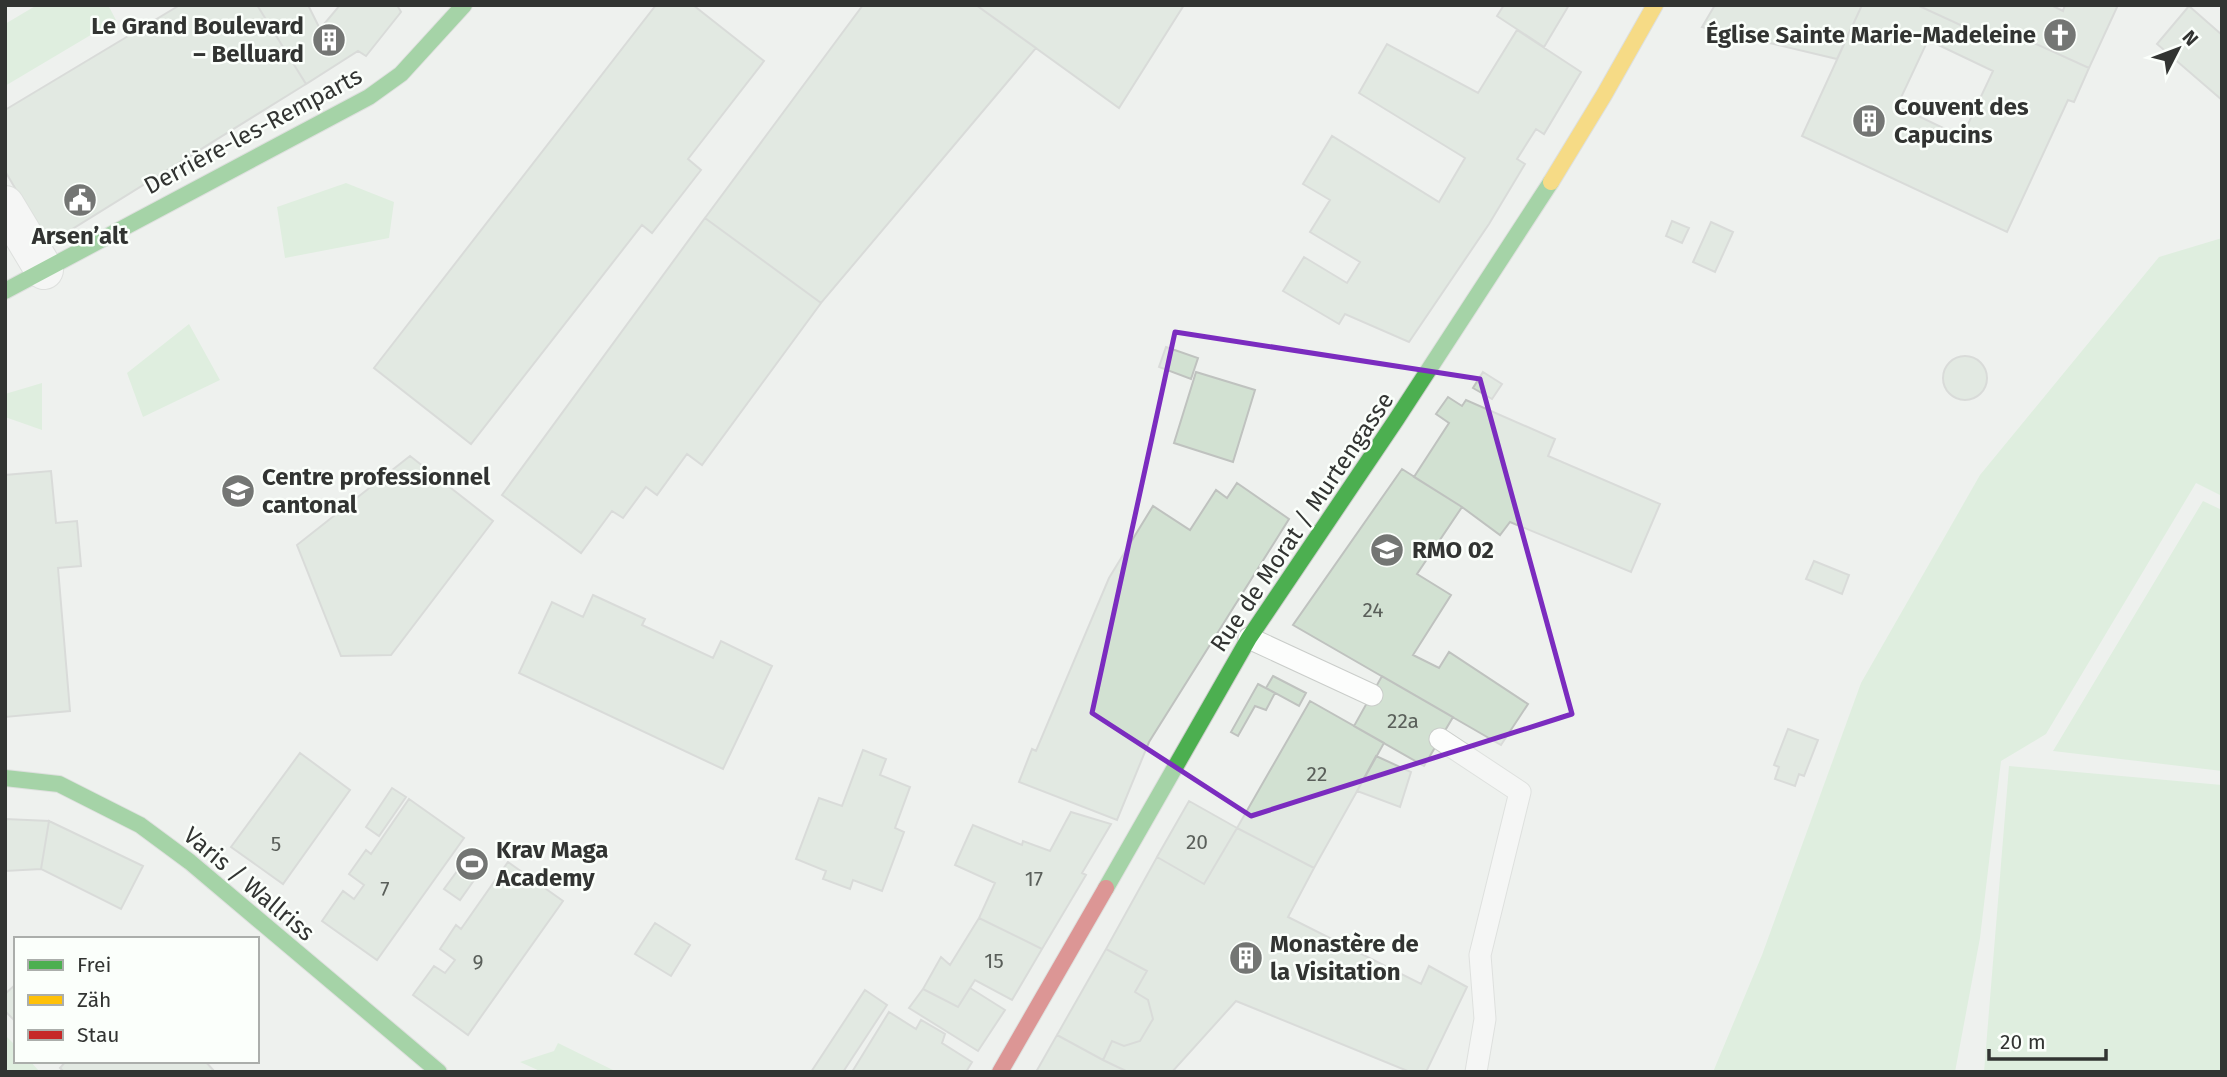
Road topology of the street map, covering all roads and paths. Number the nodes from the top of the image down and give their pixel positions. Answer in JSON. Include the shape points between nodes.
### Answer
{"nodes":[{"id":1,"x":464,"y":5,"type":"edge"},
{"id":2,"x":1655,"y":5,"type":"edge"},
{"id":3,"x":5,"y":205,"type":"edge"},
{"id":4,"x":44,"y":270,"type":"junction"},
{"id":5,"x":5,"y":291,"type":"edge"},
{"id":6,"x":1249,"y":638,"type":"junction"},
{"id":7,"x":1372,"y":695,"type":"dead end"},
{"id":8,"x":1440,"y":739,"type":"dead end"},
{"id":9,"x":5,"y":778,"type":"edge"},
{"id":10,"x":439,"y":1072,"type":"edge"},
{"id":11,"x":1000,"y":1072,"type":"edge"},
{"id":12,"x":1476,"y":1072,"type":"edge"}],
"edges":[{"from":1,"to":4,"type":"main road","name":"Derrière-les-Remparts","via":[[401,74],[369,97]]},
{"from":2,"to":6,"type":"main road","name":"Rue de Morat / Murtengasse","via":[[1519,233]]},
{"from":3,"to":4,"type":"street"},
{"from":4,"to":5,"type":"main road","name":"Derrière-les-Remparts"},
{"from":6,"to":7,"type":"lane"},
{"from":6,"to":11,"type":"main road","name":"Rue de Morat / Murtengasse"},
{"from":8,"to":12,"type":"lane","via":[[1520,792],[1480,955],[1485,1019]]},
{"from":9,"to":10,"type":"main road","name":"Varis / Wallriss","via":[[59,784],[140,825]]}]}
